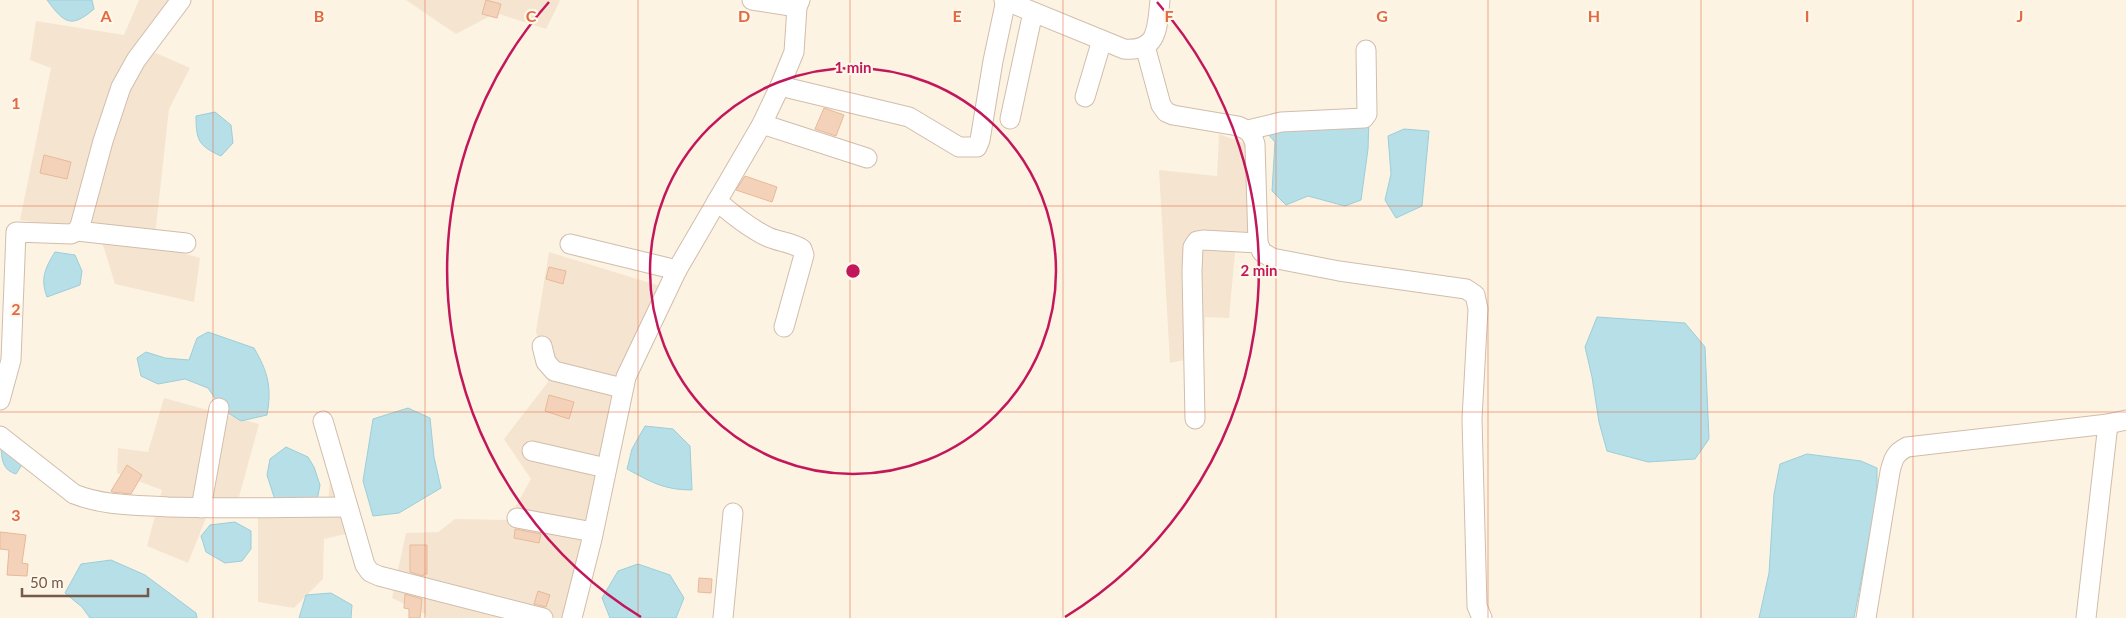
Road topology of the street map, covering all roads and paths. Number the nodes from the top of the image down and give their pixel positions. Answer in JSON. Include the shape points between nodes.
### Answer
{"nodes":[{"id":1,"x":182,"y":0,"type":"edge"},
{"id":2,"x":752,"y":0,"type":"edge"},
{"id":3,"x":1005,"y":0,"type":"edge"},
{"id":4,"x":1160,"y":0,"type":"edge"},
{"id":5,"x":798,"y":4,"type":"edge"},
{"id":6,"x":1033,"y":12,"type":"junction"},
{"id":7,"x":1102,"y":40,"type":"junction"},
{"id":8,"x":1145,"y":46,"type":"junction"},
{"id":9,"x":1366,"y":50,"type":"dead end"},
{"id":10,"x":780,"y":86,"type":"junction"},
{"id":11,"x":1085,"y":97,"type":"dead end"},
{"id":12,"x":1010,"y":118,"type":"dead end"},
{"id":13,"x":762,"y":124,"type":"junction"},
{"id":14,"x":1248,"y":130,"type":"junction"},
{"id":15,"x":866,"y":158,"type":"dead end"},
{"id":16,"x":717,"y":201,"type":"junction"},
{"id":17,"x":77,"y":231,"type":"junction"},
{"id":18,"x":186,"y":243,"type":"dead end"},
{"id":19,"x":1258,"y":243,"type":"junction"},
{"id":20,"x":570,"y":244,"type":"dead end"},
{"id":21,"x":8,"y":252,"type":"edge"},
{"id":22,"x":677,"y":270,"type":"junction"},
{"id":23,"x":784,"y":327,"type":"dead end"},
{"id":24,"x":542,"y":346,"type":"dead end"},
{"id":25,"x":622,"y":388,"type":"junction"},
{"id":26,"x":0,"y":400,"type":"edge"},
{"id":27,"x":218,"y":408,"type":"dead end"},
{"id":28,"x":323,"y":420,"type":"dead end"},
{"id":29,"x":1195,"y":420,"type":"dead end"},
{"id":30,"x":2117,"y":422,"type":"edge"},
{"id":31,"x":0,"y":436,"type":"edge"},
{"id":32,"x":532,"y":451,"type":"dead end"},
{"id":33,"x":606,"y":468,"type":"junction"},
{"id":34,"x":347,"y":507,"type":"junction"},
{"id":35,"x":201,"y":508,"type":"junction"},
{"id":36,"x":733,"y":513,"type":"dead end"},
{"id":37,"x":517,"y":518,"type":"dead end"},
{"id":38,"x":593,"y":532,"type":"junction"},
{"id":39,"x":543,"y":618,"type":"edge"},
{"id":40,"x":572,"y":618,"type":"edge"},
{"id":41,"x":723,"y":618,"type":"edge"},
{"id":42,"x":1482,"y":618,"type":"edge"},
{"id":43,"x":1866,"y":618,"type":"edge"},
{"id":44,"x":2086,"y":618,"type":"edge"}],
"edges":[{"from":1,"to":17,"type":"street","via":[[136,60],[121,87]]},
{"from":2,"to":5,"type":"street"},
{"from":3,"to":6,"type":"street"},
{"from":3,"to":10,"type":"street","via":[[977,147],[960,147],[909,117]]},
{"from":4,"to":8,"type":"street","via":[[1156,30],[1153,39]]},
{"from":5,"to":10,"type":"street","via":[[794,52]]},
{"from":6,"to":7,"type":"street"},
{"from":6,"to":12,"type":"street"},
{"from":7,"to":8,"type":"street","via":[[1124,49],[1136,50]]},
{"from":7,"to":11,"type":"street"},
{"from":8,"to":14,"type":"street","via":[[1161,105],[1166,112]]},
{"from":9,"to":14,"type":"street","via":[[1367,114],[1364,118],[1281,122]]},
{"from":10,"to":13,"type":"street"},
{"from":13,"to":15,"type":"street"},
{"from":13,"to":16,"type":"street"},
{"from":14,"to":19,"type":"street","via":[[1254,144]]},
{"from":16,"to":22,"type":"street"},
{"from":16,"to":23,"type":"street","via":[[747,226],[770,238],[802,248],[804,255]]},
{"from":17,"to":18,"type":"street"},
{"from":17,"to":21,"type":"street","via":[[71,234],[16,232]]},
{"from":19,"to":29,"type":"street","via":[[1203,240],[1197,241],[1193,247]]},
{"from":19,"to":42,"type":"street","via":[[1262,252],[1272,258],[1466,289],[1475,295],[1478,308],[1472,419],[1477,606]]},
{"from":20,"to":22,"type":"street"},
{"from":21,"to":26,"type":"street","via":[[10,360]]},
{"from":22,"to":25,"type":"street"},
{"from":24,"to":25,"type":"street","via":[[546,362],[554,371]]},
{"from":25,"to":33,"type":"street"},
{"from":27,"to":35,"type":"street"},
{"from":28,"to":34,"type":"street"},
{"from":30,"to":43,"type":"street","via":[[1907,447],[1898,452],[1890,472]]},
{"from":30,"to":44,"type":"street"},
{"from":31,"to":35,"type":"street","via":[[74,494],[88,500]]},
{"from":32,"to":33,"type":"street"},
{"from":33,"to":38,"type":"street"},
{"from":34,"to":35,"type":"street"},
{"from":34,"to":39,"type":"street","via":[[364,565],[370,572]]},
{"from":36,"to":41,"type":"street"},
{"from":37,"to":38,"type":"street"},
{"from":38,"to":40,"type":"street"}]}
